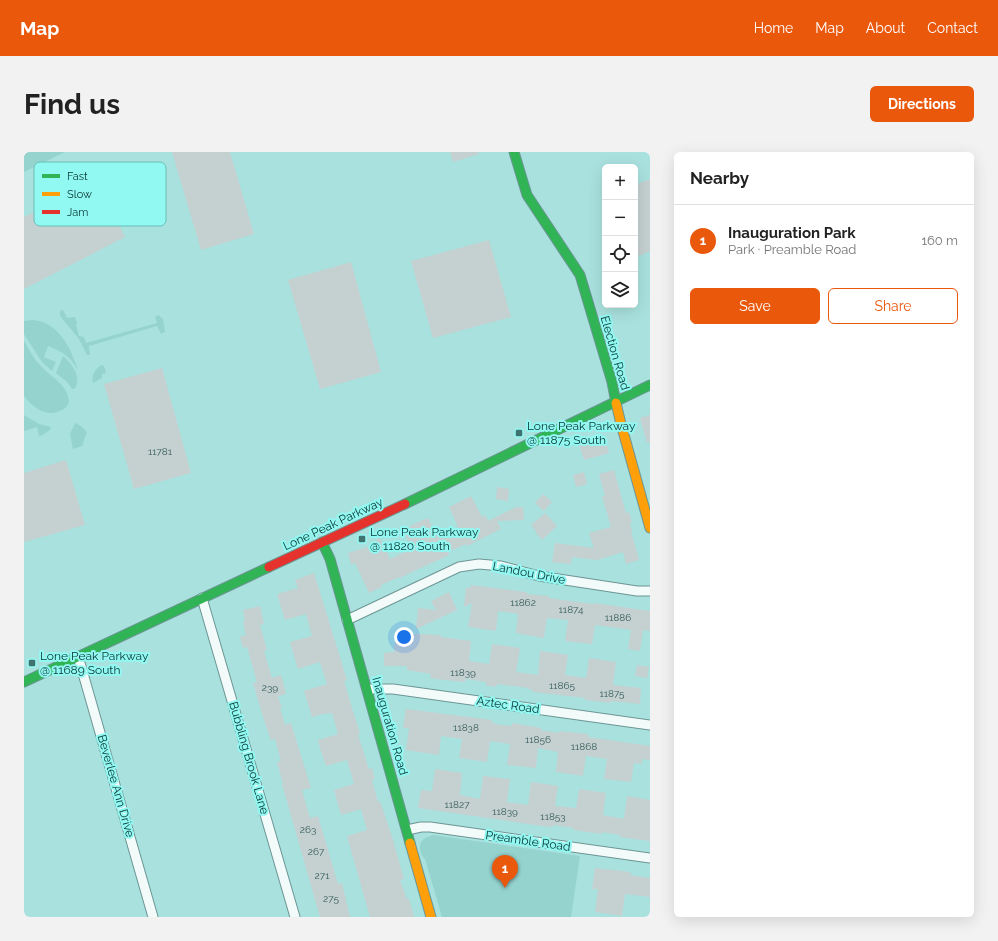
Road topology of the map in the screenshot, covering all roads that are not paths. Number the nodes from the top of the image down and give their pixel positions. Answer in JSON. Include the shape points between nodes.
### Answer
{"nodes":[{"id":1,"x":514,"y":152,"type":"edge"},
{"id":2,"x":650,"y":385,"type":"edge"},
{"id":3,"x":616,"y":401,"type":"junction"},
{"id":4,"x":650,"y":528,"type":"edge"},
{"id":5,"x":322,"y":542,"type":"junction"},
{"id":6,"x":650,"y":591,"type":"edge"},
{"id":7,"x":202,"y":598,"type":"junction"},
{"id":8,"x":347,"y":620,"type":"junction"},
{"id":9,"x":78,"y":656,"type":"junction"},
{"id":10,"x":24,"y":682,"type":"edge"},
{"id":11,"x":367,"y":689,"type":"junction"},
{"id":12,"x":650,"y":725,"type":"edge"},
{"id":13,"x":407,"y":830,"type":"junction"},
{"id":14,"x":650,"y":858,"type":"edge"},
{"id":15,"x":153,"y":917,"type":"edge"},
{"id":16,"x":295,"y":917,"type":"edge"},
{"id":17,"x":431,"y":917,"type":"edge"}],
"edges":[{"from":1,"to":3,"type":"street","name":"Election Road","via":[[527,195],[580,275]]},
{"from":2,"to":3,"type":"street","name":"Lone Peak Parkway"},
{"from":3,"to":4,"type":"street","name":"Election Road"},
{"from":3,"to":5,"type":"street","name":"Lone Peak Parkway"},
{"from":5,"to":7,"type":"street","name":"Lone Peak Parkway"},
{"from":5,"to":8,"type":"street","name":"Inauguration Road","via":[[330,559]]},
{"from":6,"to":8,"type":"street","name":"Landou Drive","via":[[539,576],[501,566],[479,564],[459,567]]},
{"from":7,"to":9,"type":"street","name":"Lone Peak Parkway"},
{"from":7,"to":16,"type":"street","name":"Bubbling Brook Lane"},
{"from":8,"to":11,"type":"street","name":"Inauguration Road"},
{"from":9,"to":10,"type":"street","name":"Lone Peak Parkway"},
{"from":9,"to":15,"type":"street","name":"Beverlee Ann Drive"},
{"from":11,"to":12,"type":"street","name":"Aztec Road","via":[[393,689]]},
{"from":11,"to":13,"type":"street","name":"Inauguration Road"},
{"from":13,"to":14,"type":"street","name":"Preamble Road","via":[[430,827]]},
{"from":13,"to":17,"type":"street","name":"Inauguration Road"}]}
